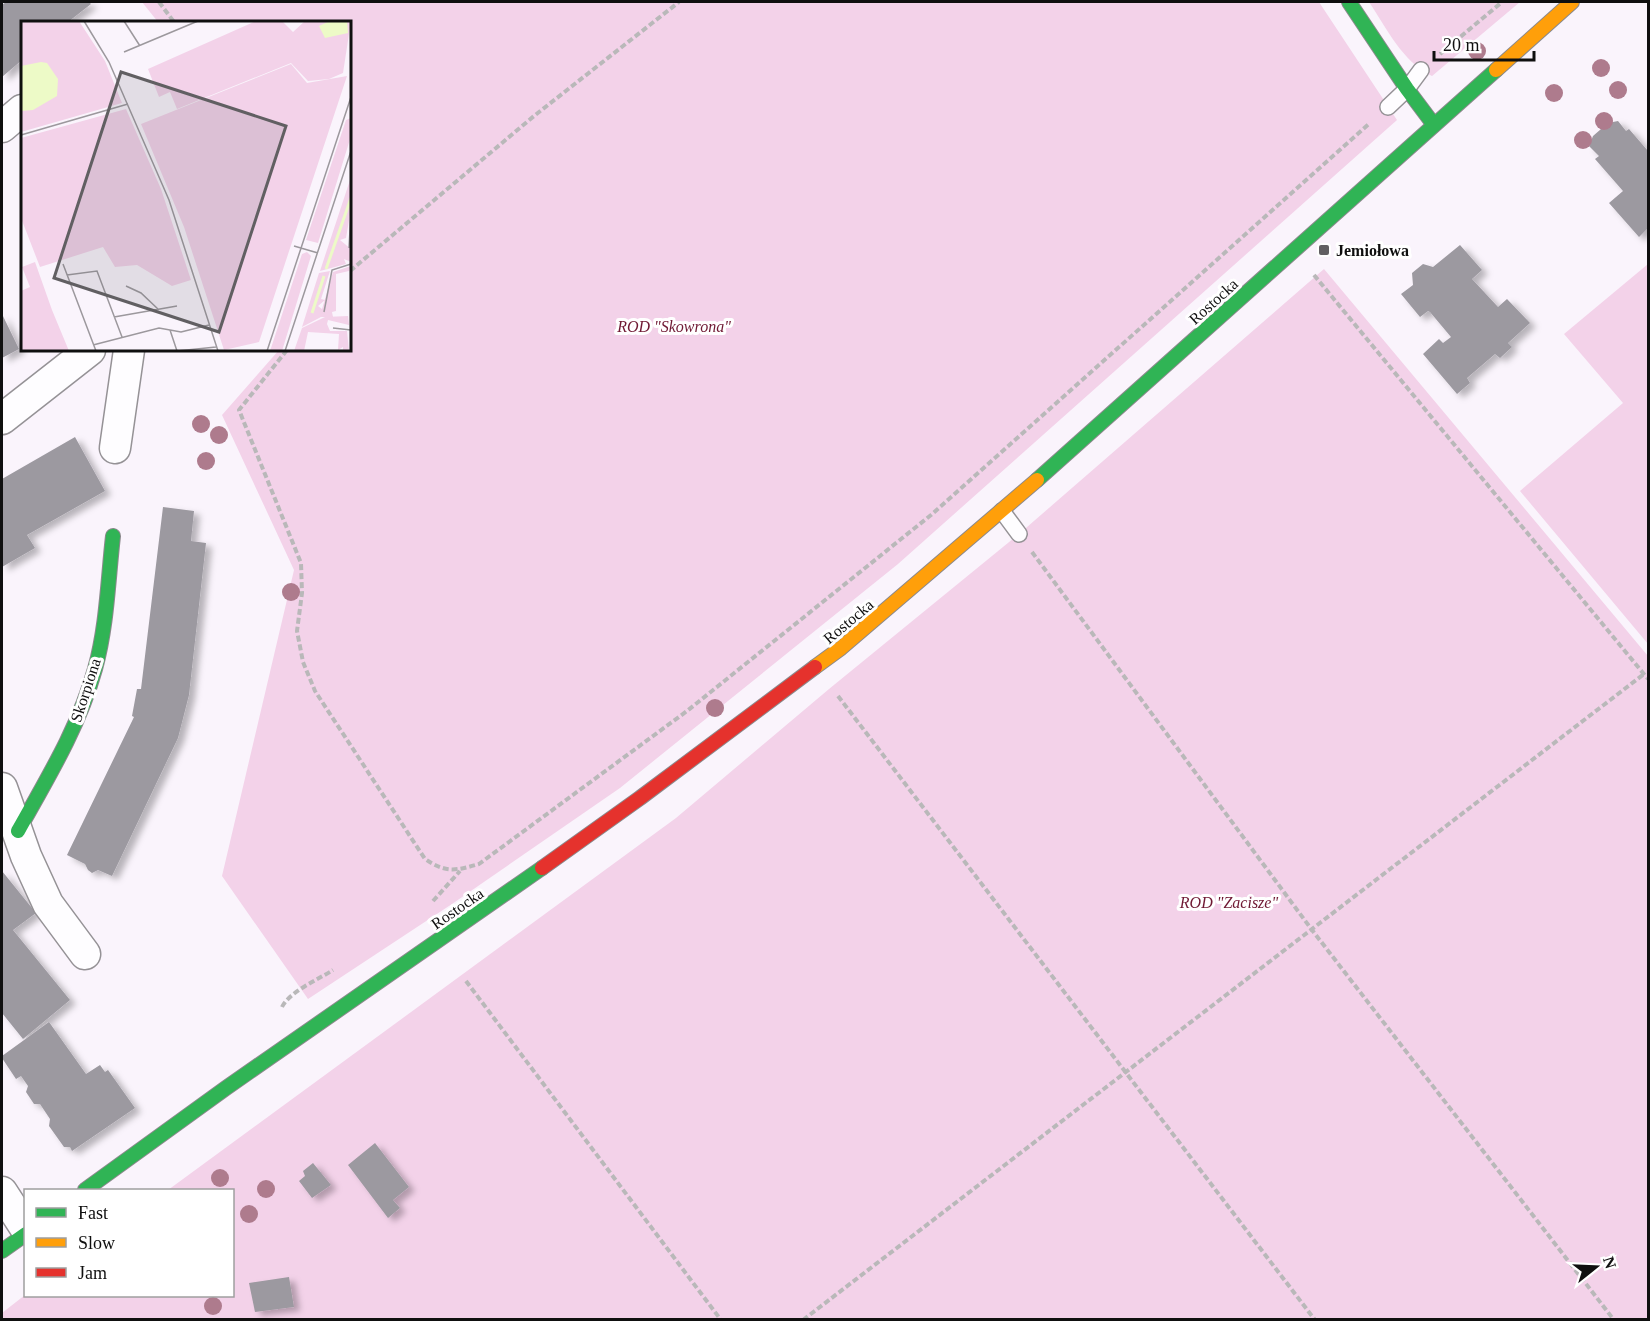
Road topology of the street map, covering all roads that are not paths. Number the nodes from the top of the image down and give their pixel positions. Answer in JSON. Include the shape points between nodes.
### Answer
{"nodes":[{"id":1,"x":1349,"y":2,"type":"edge"},
{"id":2,"x":1572,"y":2,"type":"edge"},
{"id":3,"x":1421,"y":70,"type":"road end"},
{"id":4,"x":1407,"y":89,"type":"junction"},
{"id":5,"x":1388,"y":107,"type":"road end"},
{"id":6,"x":21,"y":111,"type":"edge"},
{"id":7,"x":1434,"y":125,"type":"junction"},
{"id":8,"x":2,"y":127,"type":"edge"},
{"id":9,"x":89,"y":351,"type":"edge"},
{"id":10,"x":129,"y":351,"type":"edge"},
{"id":11,"x":2,"y":419,"type":"edge"},
{"id":12,"x":115,"y":448,"type":"dead end"},
{"id":13,"x":1002,"y":511,"type":"junction"},
{"id":14,"x":1019,"y":534,"type":"road end"},
{"id":15,"x":112,"y":536,"type":"dead end"},
{"id":16,"x":2,"y":788,"type":"edge"},
{"id":17,"x":18,"y":831,"type":"junction"},
{"id":18,"x":85,"y":954,"type":"dead end"},
{"id":19,"x":88,"y":1189,"type":"edge"},
{"id":20,"x":2,"y":1192,"type":"edge"},
{"id":21,"x":24,"y":1228,"type":"edge"},
{"id":22,"x":24,"y":1233,"type":"edge"},
{"id":23,"x":2,"y":1251,"type":"edge"}],
"edges":[{"from":1,"to":4,"type":"street"},
{"from":2,"to":7,"type":"street","name":"Rostocka"},
{"from":3,"to":4,"type":"lane"},
{"from":4,"to":5,"type":"lane"},
{"from":4,"to":7,"type":"street"},
{"from":6,"to":8,"type":"street"},
{"from":7,"to":13,"type":"street","name":"Rostocka"},
{"from":9,"to":11,"type":"street"},
{"from":10,"to":12,"type":"street"},
{"from":13,"to":14,"type":"lane"},
{"from":13,"to":19,"type":"street","name":"Rostocka","via":[[792,686]]},
{"from":15,"to":17,"type":"street","name":"Skorpiona","via":[[95,668],[61,753]]},
{"from":16,"to":17,"type":"street"},
{"from":17,"to":18,"type":"street","via":[[48,904]]},
{"from":20,"to":21,"type":"street"},
{"from":22,"to":23,"type":"street"}]}
